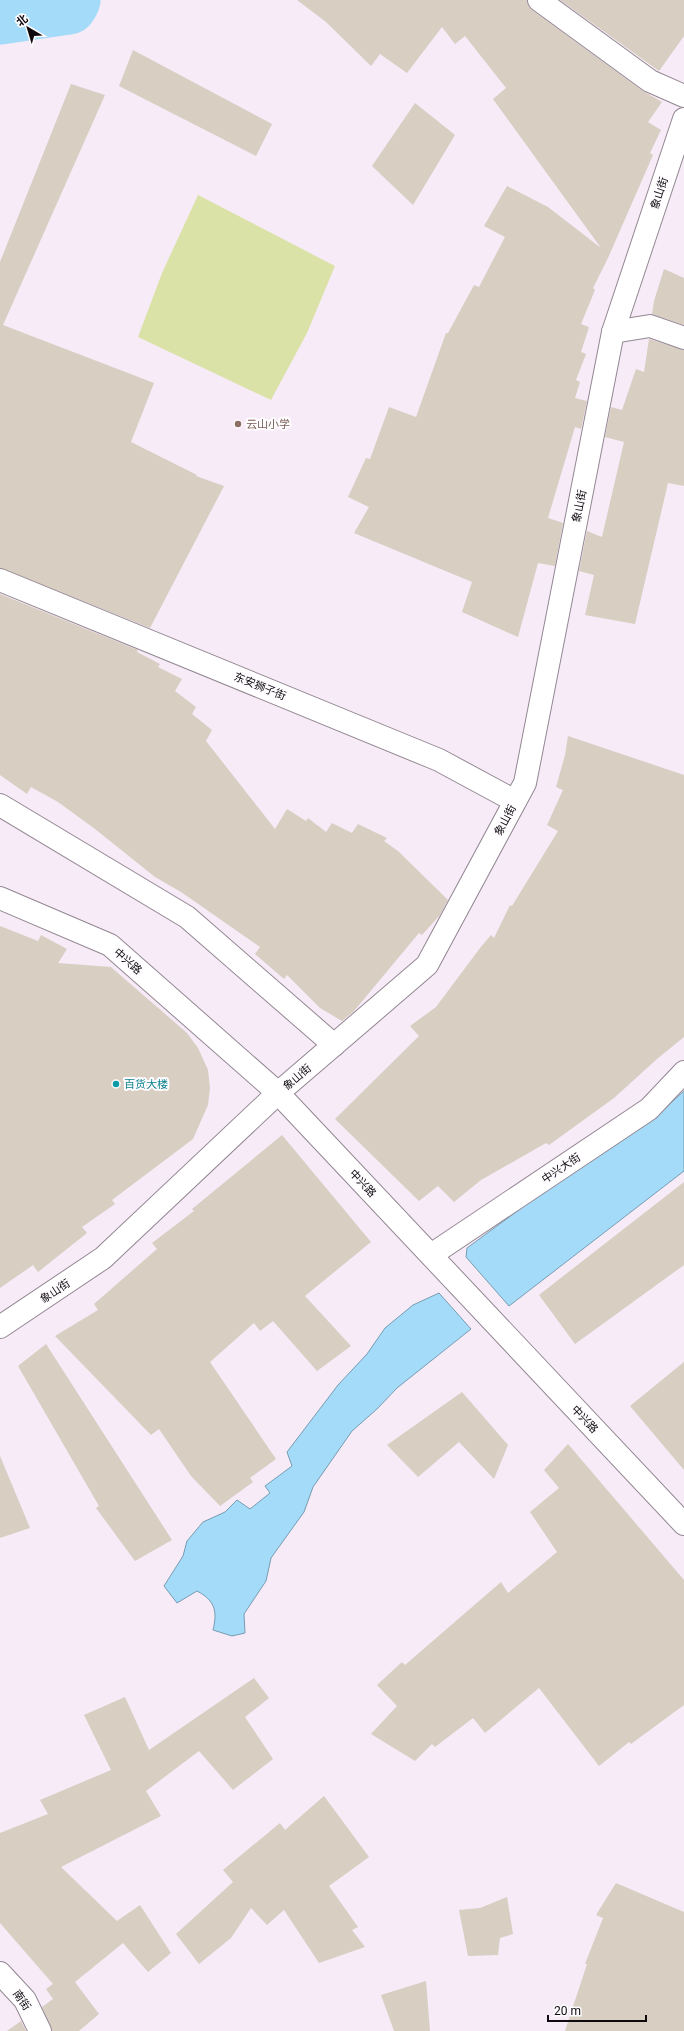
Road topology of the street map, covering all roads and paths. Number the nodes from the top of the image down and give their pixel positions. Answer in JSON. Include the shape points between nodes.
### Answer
{"nodes":[{"id":1,"x":539,"y":0,"type":"edge"},
{"id":2,"x":684,"y":96,"type":"edge"},
{"id":3,"x":684,"y":119,"type":"edge"},
{"id":4,"x":613,"y":332,"type":"junction"},
{"id":5,"x":684,"y":338,"type":"edge"},
{"id":6,"x":0,"y":580,"type":"edge"},
{"id":7,"x":516,"y":800,"type":"junction"},
{"id":8,"x":0,"y":805,"type":"edge"},
{"id":9,"x":0,"y":898,"type":"edge"},
{"id":10,"x":334,"y":1045,"type":"junction"},
{"id":11,"x":684,"y":1072,"type":"edge"},
{"id":12,"x":278,"y":1093,"type":"junction"},
{"id":13,"x":431,"y":1255,"type":"junction"},
{"id":14,"x":0,"y":1327,"type":"edge"},
{"id":15,"x":684,"y":1524,"type":"edge"},
{"id":16,"x":0,"y":1973,"type":"edge"},
{"id":17,"x":40,"y":2031,"type":"edge"}],
"edges":[{"from":1,"to":2,"type":"main road","via":[[650,81]]},
{"from":3,"to":4,"type":"main road","name":"象山街"},
{"from":4,"to":5,"type":"main road","via":[[650,326]]},
{"from":4,"to":7,"type":"main road","name":"象山街","via":[[525,784]]},
{"from":6,"to":7,"type":"main road","name":"东安狮子街","via":[[439,760]]},
{"from":7,"to":10,"type":"main road","name":"象山街","via":[[427,965]]},
{"from":8,"to":10,"type":"main road","via":[[187,917]]},
{"from":9,"to":12,"type":"main road","name":"中兴路","via":[[110,945]]},
{"from":10,"to":12,"type":"main road","name":"象山街"},
{"from":11,"to":13,"type":"main road","name":"中兴大街","via":[[649,1109]]},
{"from":12,"to":13,"type":"main road","name":"中兴路"},
{"from":12,"to":14,"type":"main road","name":"象山街","via":[[103,1258]]},
{"from":13,"to":15,"type":"main road","name":"中兴路"},
{"from":16,"to":17,"type":"main road","name":"南街","via":[[25,2000]]}]}
